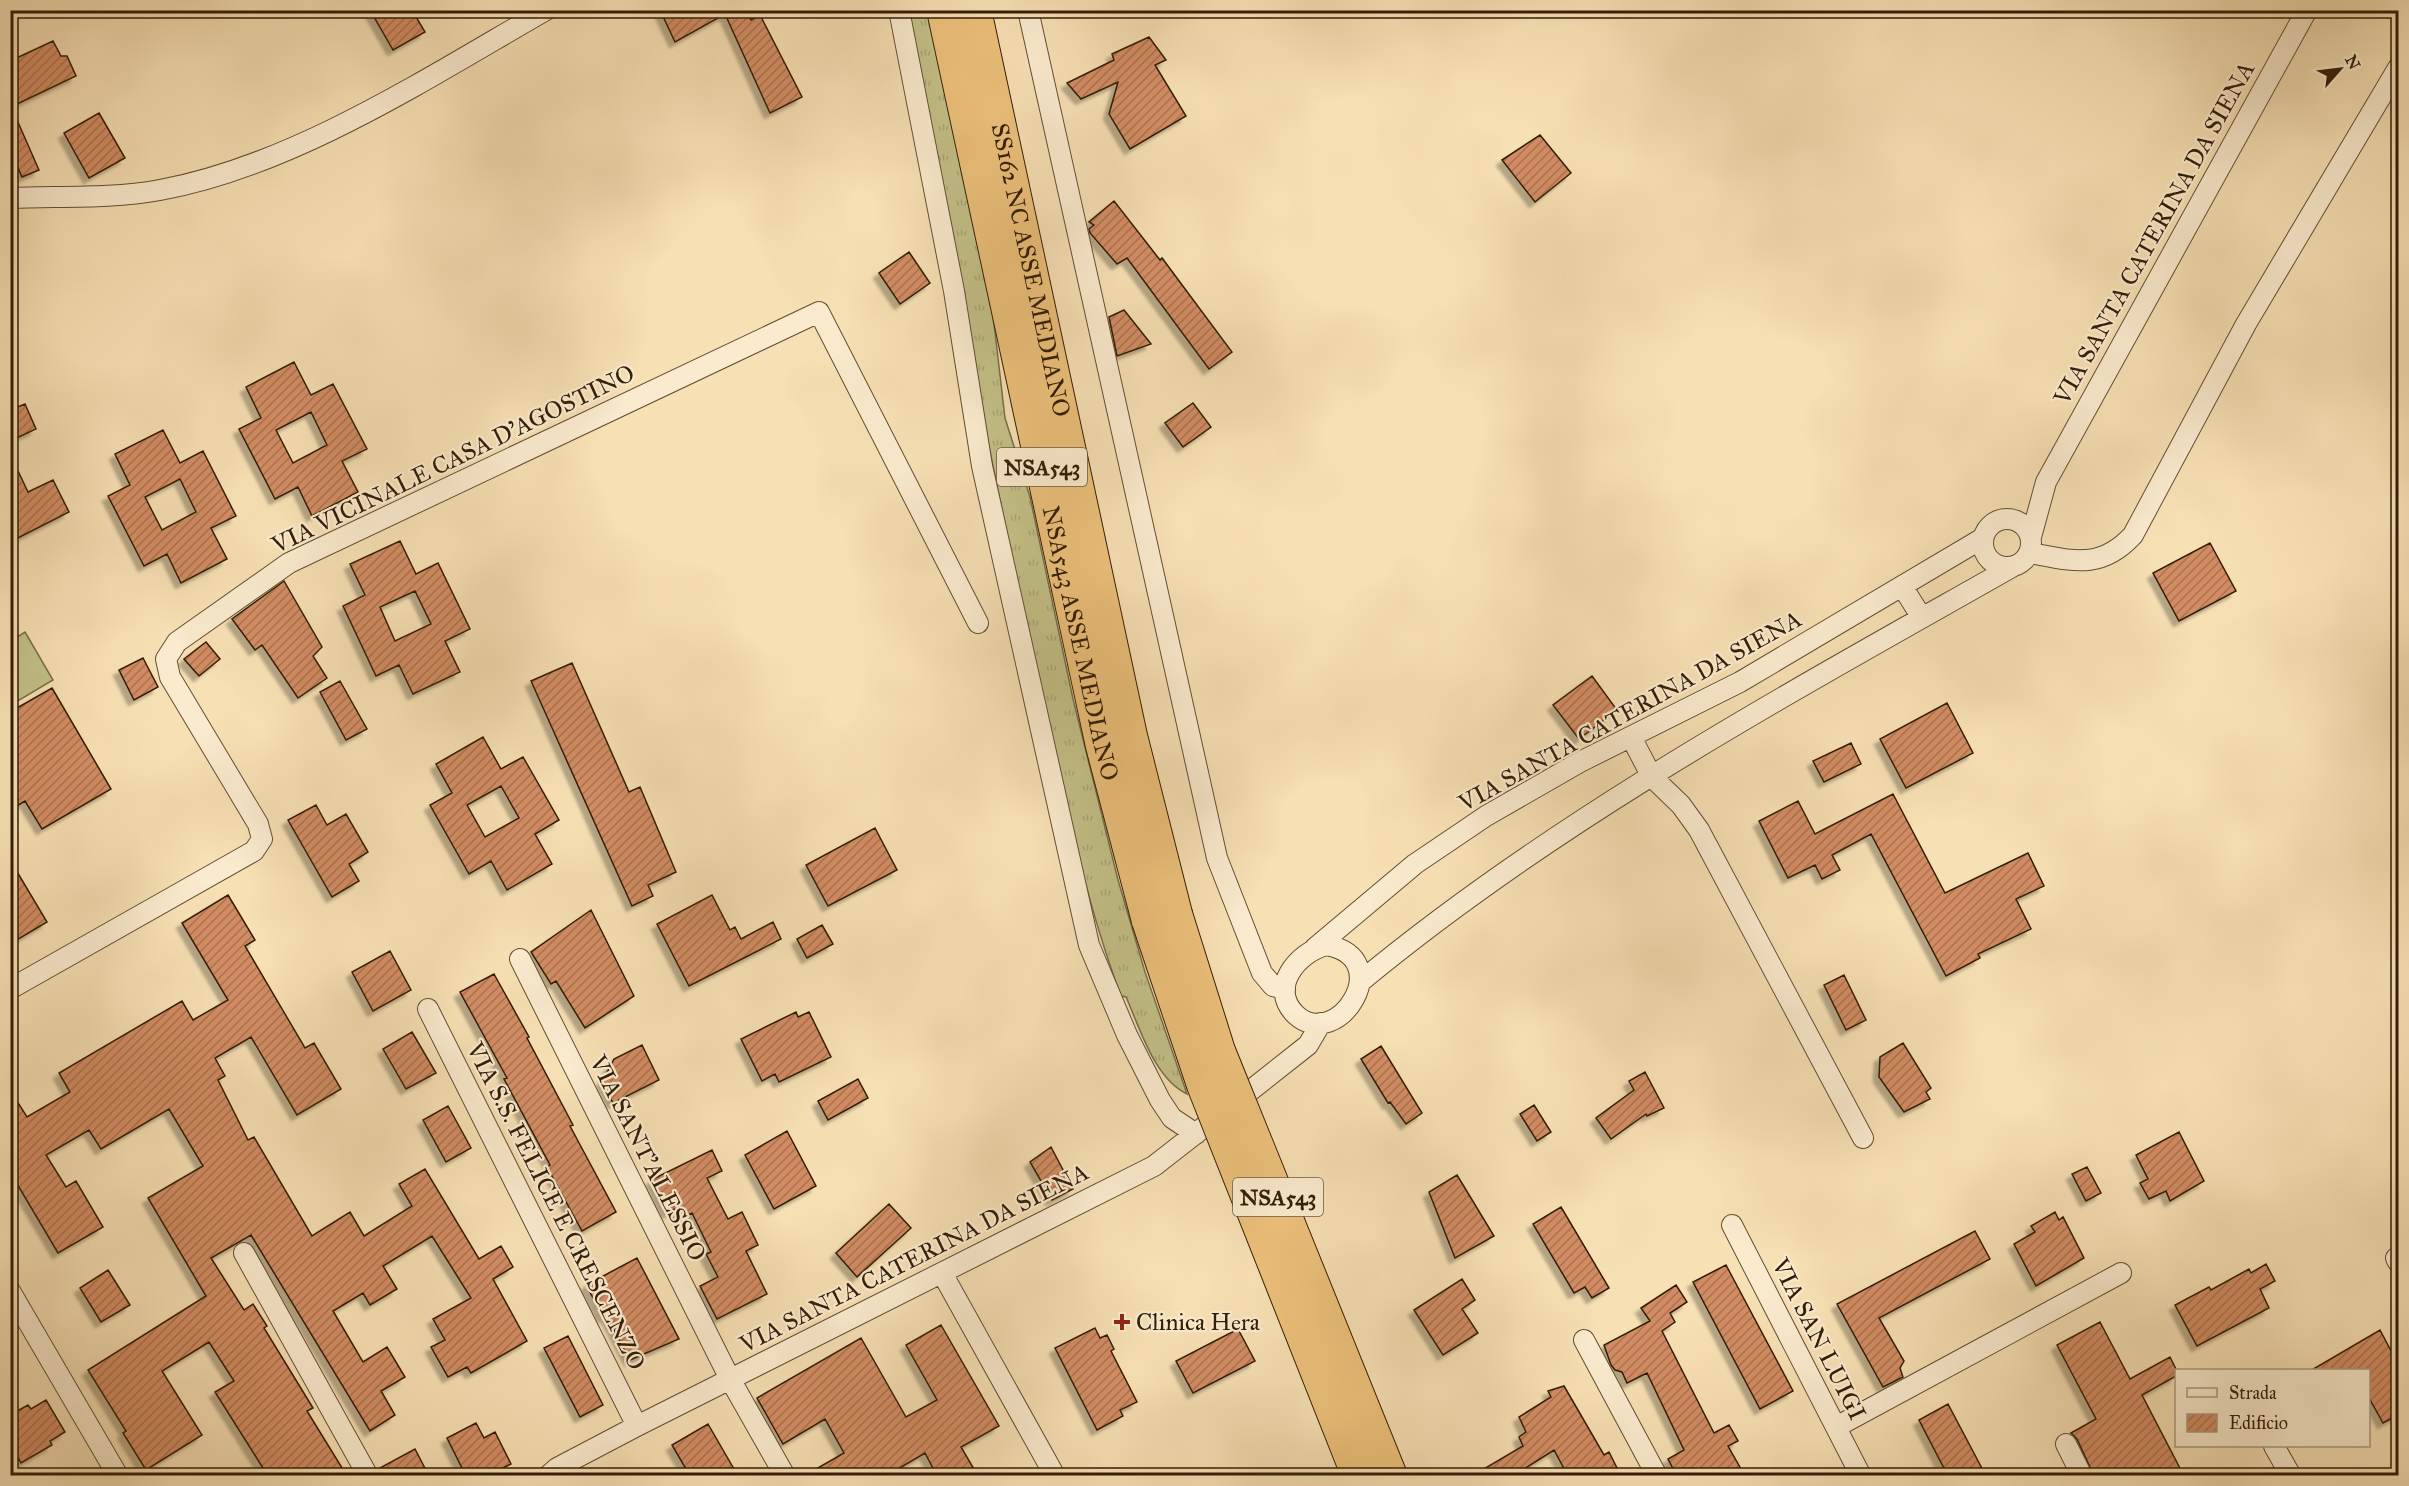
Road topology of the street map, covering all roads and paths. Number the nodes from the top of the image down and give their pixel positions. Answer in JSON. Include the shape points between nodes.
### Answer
{"nodes":[{"id":1,"x":546,"y":10,"type":"edge"},
{"id":2,"x":899,"y":10,"type":"edge"},
{"id":3,"x":943,"y":10,"type":"edge"},
{"id":4,"x":975,"y":10,"type":"edge"},
{"id":5,"x":1028,"y":10,"type":"edge"},
{"id":6,"x":2307,"y":10,"type":"edge"},
{"id":7,"x":2398,"y":68,"type":"edge"},
{"id":8,"x":10,"y":198,"type":"edge"},
{"id":9,"x":2046,"y":482,"type":"junction"},
{"id":10,"x":2007,"y":518,"type":"junction"},
{"id":11,"x":1983,"y":538,"type":"junction"},
{"id":12,"x":2030,"y":545,"type":"junction"},
{"id":13,"x":2012,"y":567,"type":"junction"},
{"id":14,"x":1902,"y":586,"type":"junction"},
{"id":15,"x":1922,"y":618,"type":"junction"},
{"id":16,"x":978,"y":623,"type":"dead end"},
{"id":17,"x":1631,"y":737,"type":"junction"},
{"id":18,"x":1652,"y":777,"type":"junction"},
{"id":19,"x":1162,"y":918,"type":"junction"},
{"id":20,"x":1315,"y":948,"type":"junction"},
{"id":21,"x":520,"y":959,"type":"dead end"},
{"id":22,"x":1360,"y":982,"type":"junction"},
{"id":23,"x":10,"y":989,"type":"edge"},
{"id":24,"x":1285,"y":989,"type":"junction"},
{"id":25,"x":428,"y":1009,"type":"dead end"},
{"id":26,"x":1295,"y":1014,"type":"junction"},
{"id":27,"x":1321,"y":1023,"type":"junction"},
{"id":28,"x":1287,"y":1061,"type":"junction"},
{"id":29,"x":1196,"y":1134,"type":"junction"},
{"id":30,"x":1863,"y":1138,"type":"dead end"},
{"id":31,"x":1732,"y":1225,"type":"dead end"},
{"id":32,"x":244,"y":1252,"type":"dead end"},
{"id":33,"x":942,"y":1273,"type":"junction"},
{"id":34,"x":2121,"y":1273,"type":"dead end"},
{"id":35,"x":10,"y":1291,"type":"edge"},
{"id":36,"x":1584,"y":1340,"type":"dead end"},
{"id":37,"x":730,"y":1379,"type":"junction"},
{"id":38,"x":637,"y":1426,"type":"junction"},
{"id":39,"x":1836,"y":1427,"type":"junction"},
{"id":40,"x":2066,"y":1444,"type":"dead end"},
{"id":41,"x":2275,"y":1447,"type":"edge"},
{"id":42,"x":555,"y":1473,"type":"edge"},
{"id":43,"x":118,"y":1476,"type":"edge"},
{"id":44,"x":368,"y":1476,"type":"edge"},
{"id":45,"x":785,"y":1476,"type":"edge"},
{"id":46,"x":1055,"y":1476,"type":"edge"},
{"id":47,"x":1358,"y":1476,"type":"edge"},
{"id":48,"x":1391,"y":1476,"type":"edge"},
{"id":49,"x":1657,"y":1476,"type":"edge"},
{"id":50,"x":1862,"y":1476,"type":"edge"},
{"id":51,"x":2082,"y":1476,"type":"edge"},
{"id":52,"x":2291,"y":1476,"type":"edge"}],
"edges":[{"from":1,"to":8,"type":"street","via":[[341,125],[229,173],[118,196]]},
{"from":2,"to":29,"type":"street","via":[[954,291],[982,466],[1089,945],[1160,1100],[1172,1118]]},
{"from":3,"to":19,"type":"highway","name":"NSA543 ASSE MEDIANO","number":"NSA543","via":[[1102,746]]},
{"from":4,"to":19,"type":"highway","name":"SS162 NC ASSE MEDIANO","via":[[1131,736]]},
{"from":5,"to":24,"type":"street","via":[[1217,858],[1262,973],[1273,986]]},
{"from":6,"to":9,"type":"street","name":"VIA SANTA CATERINA DA SIENA"},
{"from":7,"to":12,"type":"street","via":[[2252,315],[2133,534],[2119,550],[2102,559],[2072,560]]},
{"from":9,"to":10,"type":"street"},
{"from":9,"to":12,"type":"street"},
{"from":10,"to":11,"type":"street","via":[[1992,524]]},
{"from":10,"to":12,"type":"street","via":[[2023,524]]},
{"from":11,"to":13,"type":"street","via":[[1990,561]]},
{"from":11,"to":14,"type":"street","name":"VIA SANTA CATERINA DA SIENA"},
{"from":12,"to":13,"type":"street","via":[[2025,559]]},
{"from":13,"to":15,"type":"street"},
{"from":14,"to":15,"type":"street"},
{"from":14,"to":17,"type":"street","name":"VIA SANTA CATERINA DA SIENA","via":[[1740,682]]},
{"from":15,"to":18,"type":"street","via":[[1751,715]]},
{"from":16,"to":23,"type":"street","name":"VIA VICINALE CASA D'AGOSTINO","via":[[819,312],[289,563],[177,642],[166,659],[170,677],[258,824],[262,839],[254,851]]},
{"from":17,"to":18,"type":"street"},
{"from":17,"to":20,"type":"street","name":"VIA SANTA CATERINA DA SIENA","via":[[1542,783],[1450,839],[1380,891]]},
{"from":18,"to":22,"type":"street","via":[[1519,863]]},
{"from":18,"to":30,"type":"street","via":[[1700,830]]},
{"from":19,"to":47,"type":"highway","name":"SS162 NC ASSE MEDIANO","bridge":true,"via":[[1203,1085]]},
{"from":19,"to":48,"type":"highway","name":"NSA543 ASSE MEDIANO","number":"NSA543","bridge":true},
{"from":20,"to":22,"type":"street","via":[[1326,945],[1350,954]]},
{"from":20,"to":24,"type":"street","via":[[1294,964]]},
{"from":21,"to":37,"type":"street","name":"VIA SANT'ALESSIO"},
{"from":22,"to":27,"type":"street","via":[[1350,1008]]},
{"from":24,"to":26,"type":"street"},
{"from":25,"to":38,"type":"street","name":"VIA S.S. FELICE E CRESCENZO"},
{"from":26,"to":27,"type":"street","via":[[1307,1022]]},
{"from":26,"to":28,"type":"street","via":[[1294,1047]]},
{"from":27,"to":28,"type":"street","name":"VIA SANTA CATERINA DA SIENA","via":[[1308,1045]]},
{"from":28,"to":29,"type":"street","name":"VIA SANTA CATERINA DA SIENA"},
{"from":29,"to":33,"type":"street","name":"VIA SANTA CATERINA DA SIENA","via":[[1154,1166]]},
{"from":31,"to":39,"type":"street","name":"VIA SAN LUIGI"},
{"from":32,"to":44,"type":"street"},
{"from":33,"to":37,"type":"street","name":"VIA SANTA CATERINA DA SIENA"},
{"from":33,"to":46,"type":"street"},
{"from":34,"to":39,"type":"street"},
{"from":35,"to":43,"type":"street"},
{"from":36,"to":49,"type":"street"},
{"from":37,"to":38,"type":"street","name":"VIA SANTA CATERINA DA SIENA"},
{"from":37,"to":45,"type":"street","name":"VIA SANT'ALESSIO"},
{"from":38,"to":42,"type":"street","name":"VIA SANTA CATERINA DA SIENA"},
{"from":39,"to":50,"type":"street","name":"VIA SAN LUIGI"},
{"from":40,"to":51,"type":"street"},
{"from":41,"to":52,"type":"street"}]}
